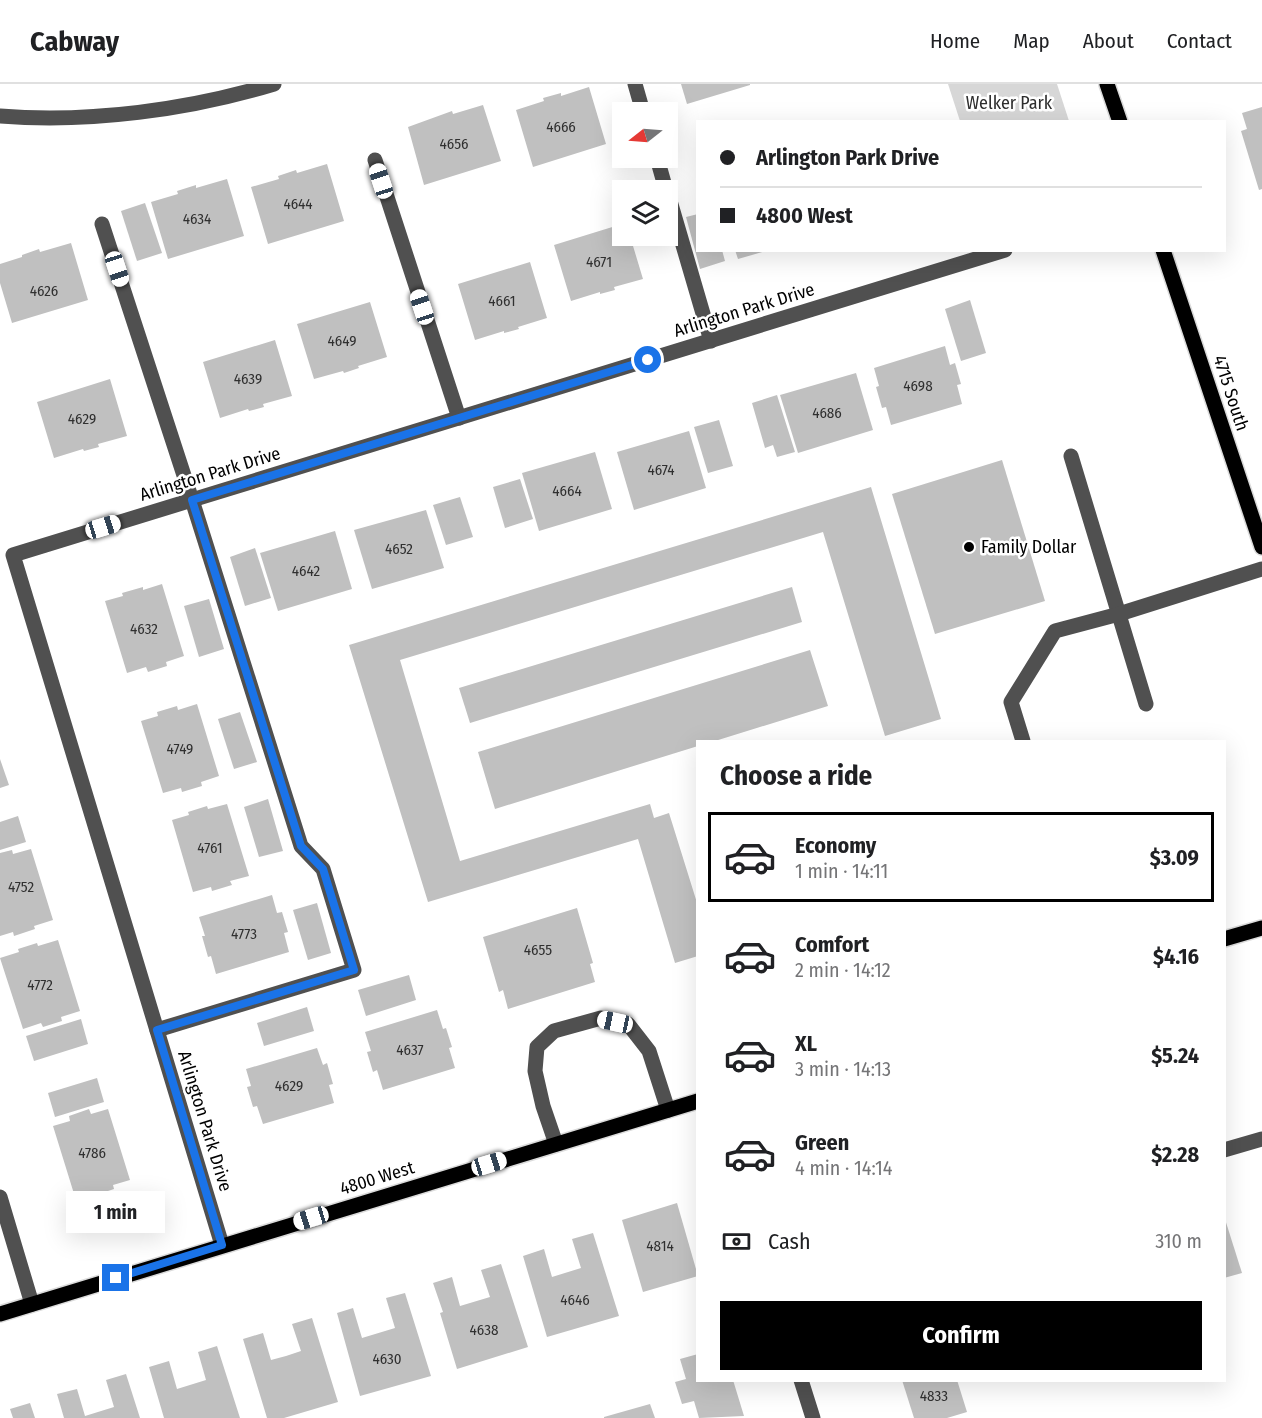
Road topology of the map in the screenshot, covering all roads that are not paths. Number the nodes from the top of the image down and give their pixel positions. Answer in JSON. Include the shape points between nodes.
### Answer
{"nodes":[{"id":1,"x":274,"y":84,"type":"edge"},
{"id":2,"x":635,"y":84,"type":"edge"},
{"id":3,"x":1107,"y":84,"type":"edge"},
{"id":4,"x":640,"y":102,"type":"edge"},
{"id":5,"x":0,"y":116,"type":"edge"},
{"id":6,"x":1119,"y":120,"type":"edge"},
{"id":7,"x":375,"y":160,"type":"dead end"},
{"id":8,"x":102,"y":224,"type":"dead end"},
{"id":9,"x":678,"y":229,"type":"edge"},
{"id":10,"x":999,"y":252,"type":"edge"},
{"id":11,"x":1164,"y":252,"type":"edge"},
{"id":12,"x":711,"y":341,"type":"junction"},
{"id":13,"x":459,"y":418,"type":"junction"},
{"id":14,"x":1071,"y":456,"type":"dead end"},
{"id":15,"x":192,"y":500,"type":"junction"},
{"id":16,"x":1262,"y":547,"type":"edge"},
{"id":17,"x":1262,"y":569,"type":"edge"},
{"id":18,"x":1119,"y":614,"type":"junction"},
{"id":19,"x":1146,"y":704,"type":"dead end"},
{"id":20,"x":1023,"y":740,"type":"edge"},
{"id":21,"x":1262,"y":928,"type":"edge"},
{"id":22,"x":1226,"y":938,"type":"edge"},
{"id":23,"x":157,"y":1030,"type":"junction"},
{"id":24,"x":696,"y":1102,"type":"edge"},
{"id":25,"x":668,"y":1110,"type":"junction"},
{"id":26,"x":1262,"y":1139,"type":"edge"},
{"id":27,"x":556,"y":1144,"type":"junction"},
{"id":28,"x":1226,"y":1149,"type":"edge"},
{"id":29,"x":0,"y":1197,"type":"edge"},
{"id":30,"x":222,"y":1245,"type":"junction"},
{"id":31,"x":32,"y":1304,"type":"junction"},
{"id":32,"x":0,"y":1314,"type":"edge"},
{"id":33,"x":802,"y":1382,"type":"edge"},
{"id":34,"x":813,"y":1418,"type":"edge"}],
"edges":[{"from":1,"to":5,"type":"street","via":[[224,98],[134,112],[79,117]]},
{"from":2,"to":4,"type":"street"},
{"from":3,"to":6,"type":"main road"},
{"from":7,"to":13,"type":"street"},
{"from":8,"to":15,"type":"street"},
{"from":9,"to":12,"type":"street"},
{"from":10,"to":12,"type":"street","name":"Arlington Park Drive"},
{"from":11,"to":16,"type":"main road","name":"4715 South"},
{"from":12,"to":13,"type":"street","name":"Arlington Park Drive"},
{"from":13,"to":15,"type":"street","name":"Arlington Park Drive"},
{"from":14,"to":18,"type":"street"},
{"from":15,"to":23,"type":"street","name":"Arlington Park Drive","via":[[13,555]]},
{"from":15,"to":23,"type":"street","via":[[301,846],[323,869],[354,970]]},
{"from":17,"to":18,"type":"street"},
{"from":18,"to":19,"type":"street"},
{"from":18,"to":20,"type":"street","via":[[1055,631],[1011,702]]},
{"from":21,"to":22,"type":"main road"},
{"from":23,"to":30,"type":"street","name":"Arlington Park Drive"},
{"from":24,"to":25,"type":"main road","name":"4800 West"},
{"from":25,"to":27,"type":"main road","name":"4800 West"},
{"from":25,"to":27,"type":"street","via":[[649,1051],[628,1024],[601,1018],[554,1031],[537,1047],[535,1071]]},
{"from":26,"to":28,"type":"street"},
{"from":27,"to":30,"type":"main road","name":"4800 West"},
{"from":29,"to":31,"type":"street"},
{"from":30,"to":31,"type":"main road","name":"4800 West"},
{"from":31,"to":32,"type":"main road","name":"4800 West"},
{"from":33,"to":34,"type":"street"}]}
